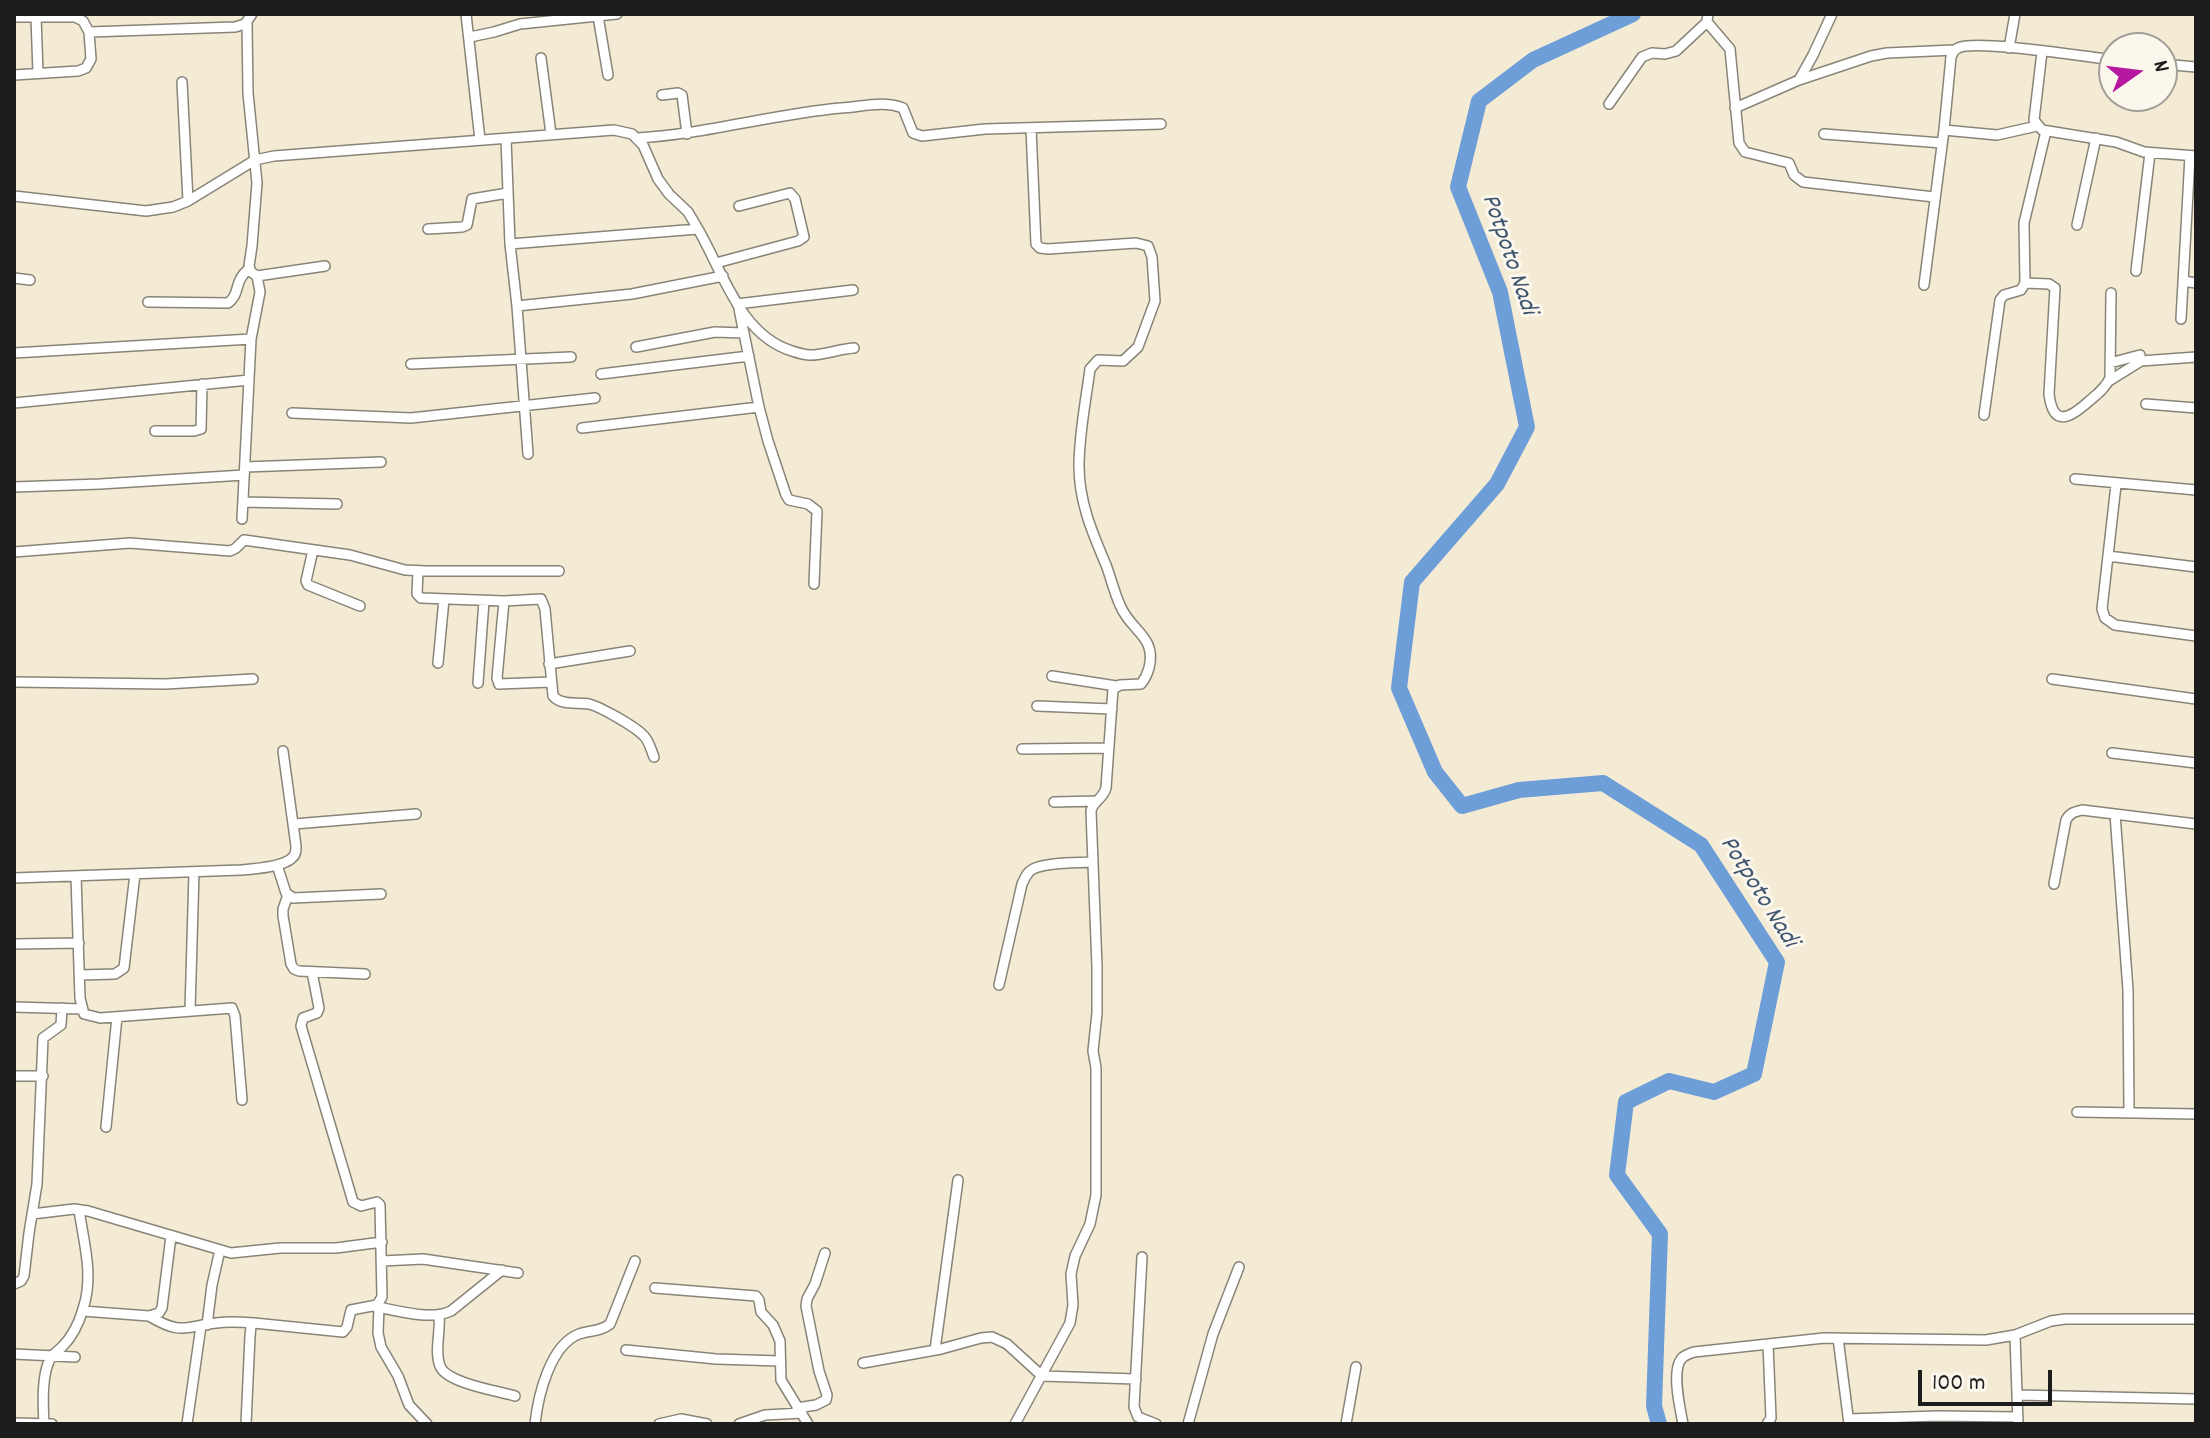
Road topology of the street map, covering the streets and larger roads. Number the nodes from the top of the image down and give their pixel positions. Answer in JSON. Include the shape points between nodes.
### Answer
{"nodes":[{"id":1,"x":466,"y":14,"type":"edge"},
{"id":2,"x":617,"y":14,"type":"edge"},
{"id":3,"x":1832,"y":14,"type":"edge"},
{"id":4,"x":2015,"y":14,"type":"edge"},
{"id":5,"x":598,"y":16,"type":"edge"},
{"id":6,"x":14,"y":17,"type":"edge"},
{"id":7,"x":36,"y":17,"type":"junction"},
{"id":8,"x":250,"y":18,"type":"edge"},
{"id":9,"x":1707,"y":18,"type":"edge"},
{"id":10,"x":89,"y":32,"type":"junction"},
{"id":11,"x":470,"y":37,"type":"junction"},
{"id":12,"x":2009,"y":48,"type":"junction"},
{"id":13,"x":1954,"y":50,"type":"junction"},
{"id":14,"x":2042,"y":52,"type":"junction"},
{"id":15,"x":541,"y":58,"type":"dead end"},
{"id":16,"x":2098,"y":58,"type":"edge"},
{"id":17,"x":38,"y":73,"type":"junction"},
{"id":18,"x":14,"y":75,"type":"edge"},
{"id":19,"x":608,"y":75,"type":"dead end"},
{"id":20,"x":1799,"y":80,"type":"junction"},
{"id":21,"x":182,"y":82,"type":"dead end"},
{"id":22,"x":662,"y":95,"type":"dead end"},
{"id":23,"x":1609,"y":104,"type":"dead end"},
{"id":24,"x":1735,"y":108,"type":"junction"},
{"id":25,"x":1161,"y":124,"type":"dead end"},
{"id":26,"x":1031,"y":128,"type":"junction"},
{"id":27,"x":2041,"y":128,"type":"junction"},
{"id":28,"x":1944,"y":130,"type":"junction"},
{"id":29,"x":551,"y":134,"type":"junction"},
{"id":30,"x":687,"y":134,"type":"junction"},
{"id":31,"x":1824,"y":134,"type":"dead end"},
{"id":32,"x":638,"y":138,"type":"junction"},
{"id":33,"x":2096,"y":138,"type":"junction"},
{"id":34,"x":506,"y":139,"type":"junction"},
{"id":35,"x":480,"y":140,"type":"junction"},
{"id":36,"x":1942,"y":143,"type":"junction"},
{"id":37,"x":2150,"y":153,"type":"junction"},
{"id":38,"x":2193,"y":156,"type":"edge"},
{"id":39,"x":255,"y":160,"type":"junction"},
{"id":40,"x":508,"y":193,"type":"junction"},
{"id":41,"x":14,"y":196,"type":"edge"},
{"id":42,"x":1934,"y":197,"type":"junction"},
{"id":43,"x":188,"y":201,"type":"junction"},
{"id":44,"x":739,"y":206,"type":"dead end"},
{"id":45,"x":2077,"y":225,"type":"dead end"},
{"id":46,"x":428,"y":229,"type":"dead end"},
{"id":47,"x":698,"y":229,"type":"junction"},
{"id":48,"x":510,"y":244,"type":"junction"},
{"id":49,"x":2190,"y":248,"type":"edge"},
{"id":50,"x":716,"y":263,"type":"junction"},
{"id":51,"x":325,"y":266,"type":"dead end"},
{"id":52,"x":2136,"y":271,"type":"dead end"},
{"id":53,"x":253,"y":272,"type":"junction"},
{"id":54,"x":723,"y":276,"type":"junction"},
{"id":55,"x":14,"y":278,"type":"edge"},
{"id":56,"x":30,"y":280,"type":"dead end"},
{"id":57,"x":2183,"y":281,"type":"junction"},
{"id":58,"x":2025,"y":283,"type":"junction"},
{"id":59,"x":2196,"y":283,"type":"edge"},
{"id":60,"x":1924,"y":285,"type":"dead end"},
{"id":61,"x":853,"y":290,"type":"dead end"},
{"id":62,"x":2111,"y":293,"type":"dead end"},
{"id":63,"x":148,"y":302,"type":"dead end"},
{"id":64,"x":517,"y":306,"type":"junction"},
{"id":65,"x":738,"y":306,"type":"junction"},
{"id":66,"x":2181,"y":319,"type":"dead end"},
{"id":67,"x":744,"y":333,"type":"junction"},
{"id":68,"x":251,"y":339,"type":"junction"},
{"id":69,"x":636,"y":347,"type":"dead end"},
{"id":70,"x":854,"y":348,"type":"dead end"},
{"id":71,"x":14,"y":353,"type":"edge"},
{"id":72,"x":2140,"y":355,"type":"dead end"},
{"id":73,"x":749,"y":356,"type":"junction"},
{"id":74,"x":571,"y":357,"type":"dead end"},
{"id":75,"x":2196,"y":357,"type":"edge"},
{"id":76,"x":521,"y":359,"type":"junction"},
{"id":77,"x":2110,"y":363,"type":"junction"},
{"id":78,"x":411,"y":364,"type":"dead end"},
{"id":79,"x":601,"y":374,"type":"dead end"},
{"id":80,"x":249,"y":380,"type":"junction"},
{"id":81,"x":2109,"y":381,"type":"junction"},
{"id":82,"x":202,"y":384,"type":"junction"},
{"id":83,"x":595,"y":398,"type":"dead end"},
{"id":84,"x":14,"y":403,"type":"edge"},
{"id":85,"x":2146,"y":404,"type":"dead end"},
{"id":86,"x":524,"y":406,"type":"junction"},
{"id":87,"x":759,"y":407,"type":"junction"},
{"id":88,"x":2196,"y":408,"type":"edge"},
{"id":89,"x":292,"y":413,"type":"dead end"},
{"id":90,"x":1984,"y":415,"type":"dead end"},
{"id":91,"x":582,"y":428,"type":"dead end"},
{"id":92,"x":155,"y":431,"type":"dead end"},
{"id":93,"x":528,"y":454,"type":"dead end"},
{"id":94,"x":381,"y":462,"type":"dead end"},
{"id":95,"x":244,"y":471,"type":"junction"},
{"id":96,"x":2075,"y":479,"type":"dead end"},
{"id":97,"x":2116,"y":485,"type":"junction"},
{"id":98,"x":14,"y":487,"type":"edge"},
{"id":99,"x":2196,"y":490,"type":"edge"},
{"id":100,"x":243,"y":502,"type":"junction"},
{"id":101,"x":337,"y":504,"type":"dead end"},
{"id":102,"x":242,"y":519,"type":"dead end"},
{"id":103,"x":313,"y":550,"type":"junction"},
{"id":104,"x":14,"y":552,"type":"edge"},
{"id":105,"x":2108,"y":556,"type":"junction"},
{"id":106,"x":2196,"y":567,"type":"edge"},
{"id":107,"x":418,"y":571,"type":"junction"},
{"id":108,"x":559,"y":571,"type":"dead end"},
{"id":109,"x":814,"y":584,"type":"dead end"},
{"id":110,"x":444,"y":599,"type":"junction"},
{"id":111,"x":484,"y":601,"type":"junction"},
{"id":112,"x":504,"y":601,"type":"junction"},
{"id":113,"x":360,"y":606,"type":"dead end"},
{"id":114,"x":2196,"y":636,"type":"edge"},
{"id":115,"x":630,"y":651,"type":"dead end"},
{"id":116,"x":438,"y":663,"type":"dead end"},
{"id":117,"x":549,"y":664,"type":"junction"},
{"id":118,"x":1052,"y":676,"type":"dead end"},
{"id":119,"x":253,"y":679,"type":"dead end"},
{"id":120,"x":2052,"y":679,"type":"dead end"},
{"id":121,"x":14,"y":682,"type":"edge"},
{"id":122,"x":551,"y":682,"type":"junction"},
{"id":123,"x":478,"y":683,"type":"dead end"},
{"id":124,"x":1116,"y":686,"type":"junction"},
{"id":125,"x":2196,"y":699,"type":"edge"},
{"id":126,"x":1037,"y":706,"type":"dead end"},
{"id":127,"x":1112,"y":709,"type":"junction"},
{"id":128,"x":1109,"y":748,"type":"junction"},
{"id":129,"x":1022,"y":749,"type":"dead end"},
{"id":130,"x":283,"y":751,"type":"dead end"},
{"id":131,"x":2112,"y":753,"type":"dead end"},
{"id":132,"x":654,"y":757,"type":"dead end"},
{"id":133,"x":2196,"y":763,"type":"edge"},
{"id":134,"x":1097,"y":801,"type":"junction"},
{"id":135,"x":1054,"y":802,"type":"dead end"},
{"id":136,"x":416,"y":814,"type":"dead end"},
{"id":137,"x":2115,"y":814,"type":"junction"},
{"id":138,"x":294,"y":824,"type":"junction"},
{"id":139,"x":2196,"y":824,"type":"edge"},
{"id":140,"x":1092,"y":862,"type":"junction"},
{"id":141,"x":277,"y":865,"type":"junction"},
{"id":142,"x":194,"y":872,"type":"junction"},
{"id":143,"x":135,"y":874,"type":"junction"},
{"id":144,"x":76,"y":876,"type":"junction"},
{"id":145,"x":14,"y":878,"type":"edge"},
{"id":146,"x":2054,"y":884,"type":"dead end"},
{"id":147,"x":381,"y":894,"type":"dead end"},
{"id":148,"x":288,"y":895,"type":"junction"},
{"id":149,"x":79,"y":943,"type":"junction"},
{"id":150,"x":14,"y":944,"type":"edge"},
{"id":151,"x":312,"y":972,"type":"junction"},
{"id":152,"x":365,"y":974,"type":"dead end"},
{"id":153,"x":80,"y":975,"type":"junction"},
{"id":154,"x":999,"y":985,"type":"dead end"},
{"id":155,"x":14,"y":1007,"type":"edge"},
{"id":156,"x":62,"y":1008,"type":"junction"},
{"id":157,"x":82,"y":1009,"type":"junction"},
{"id":158,"x":190,"y":1011,"type":"junction"},
{"id":159,"x":117,"y":1017,"type":"junction"},
{"id":160,"x":14,"y":1076,"type":"edge"},
{"id":161,"x":43,"y":1076,"type":"junction"},
{"id":162,"x":242,"y":1100,"type":"dead end"},
{"id":163,"x":2129,"y":1111,"type":"junction"},
{"id":164,"x":2077,"y":1112,"type":"dead end"},
{"id":165,"x":2196,"y":1114,"type":"edge"},
{"id":166,"x":106,"y":1127,"type":"dead end"},
{"id":167,"x":958,"y":1180,"type":"dead end"},
{"id":168,"x":79,"y":1210,"type":"junction"},
{"id":169,"x":32,"y":1214,"type":"junction"},
{"id":170,"x":171,"y":1236,"type":"junction"},
{"id":171,"x":382,"y":1242,"type":"junction"},
{"id":172,"x":220,"y":1250,"type":"junction"},
{"id":173,"x":825,"y":1253,"type":"dead end"},
{"id":174,"x":1142,"y":1257,"type":"dead end"},
{"id":175,"x":382,"y":1261,"type":"junction"},
{"id":176,"x":635,"y":1261,"type":"dead end"},
{"id":177,"x":1239,"y":1267,"type":"dead end"},
{"id":178,"x":502,"y":1270,"type":"junction"},
{"id":179,"x":518,"y":1273,"type":"dead end"},
{"id":180,"x":14,"y":1284,"type":"edge"},
{"id":181,"x":655,"y":1288,"type":"dead end"},
{"id":182,"x":375,"y":1307,"type":"junction"},
{"id":183,"x":83,"y":1311,"type":"junction"},
{"id":184,"x":439,"y":1315,"type":"junction"},
{"id":185,"x":149,"y":1316,"type":"junction"},
{"id":186,"x":2196,"y":1319,"type":"edge"},
{"id":187,"x":254,"y":1323,"type":"junction"},
{"id":188,"x":204,"y":1326,"type":"junction"},
{"id":189,"x":2015,"y":1335,"type":"junction"},
{"id":190,"x":1838,"y":1338,"type":"junction"},
{"id":191,"x":1768,"y":1344,"type":"junction"},
{"id":192,"x":626,"y":1350,"type":"dead end"},
{"id":193,"x":935,"y":1350,"type":"junction"},
{"id":194,"x":14,"y":1354,"type":"edge"},
{"id":195,"x":52,"y":1357,"type":"junction"},
{"id":196,"x":75,"y":1357,"type":"dead end"},
{"id":197,"x":780,"y":1361,"type":"junction"},
{"id":198,"x":863,"y":1363,"type":"dead end"},
{"id":199,"x":1356,"y":1367,"type":"dead end"},
{"id":200,"x":1042,"y":1376,"type":"junction"},
{"id":201,"x":1136,"y":1379,"type":"junction"},
{"id":202,"x":2017,"y":1395,"type":"junction"},
{"id":203,"x":515,"y":1396,"type":"dead end"},
{"id":204,"x":2196,"y":1399,"type":"edge"},
{"id":205,"x":800,"y":1411,"type":"junction"},
{"id":206,"x":1943,"y":1420,"type":"edge"},
{"id":207,"x":2018,"y":1420,"type":"edge"},
{"id":208,"x":1849,"y":1422,"type":"edge"},
{"id":209,"x":14,"y":1423,"type":"edge"},
{"id":210,"x":44,"y":1424,"type":"edge"},
{"id":211,"x":52,"y":1424,"type":"edge"},
{"id":212,"x":187,"y":1424,"type":"edge"},
{"id":213,"x":246,"y":1424,"type":"edge"},
{"id":214,"x":427,"y":1424,"type":"edge"},
{"id":215,"x":535,"y":1424,"type":"edge"},
{"id":216,"x":659,"y":1424,"type":"edge"},
{"id":217,"x":707,"y":1424,"type":"edge"},
{"id":218,"x":739,"y":1424,"type":"edge"},
{"id":219,"x":808,"y":1424,"type":"edge"},
{"id":220,"x":1015,"y":1424,"type":"edge"},
{"id":221,"x":1156,"y":1424,"type":"edge"},
{"id":222,"x":1188,"y":1424,"type":"edge"},
{"id":223,"x":1346,"y":1424,"type":"edge"},
{"id":224,"x":1683,"y":1424,"type":"edge"},
{"id":225,"x":1767,"y":1424,"type":"edge"}],
"edges":[{"from":1,"to":11,"type":"street"},
{"from":2,"to":5,"type":"street"},
{"from":3,"to":20,"type":"street"},
{"from":4,"to":12,"type":"street"},
{"from":5,"to":11,"type":"street","via":[[520,24]]},
{"from":5,"to":19,"type":"street"},
{"from":6,"to":7,"type":"street"},
{"from":7,"to":10,"type":"street","via":[[80,18]]},
{"from":7,"to":17,"type":"street"},
{"from":8,"to":10,"type":"street","via":[[235,27]]},
{"from":8,"to":39,"type":"street","via":[[248,93]]},
{"from":9,"to":23,"type":"street","via":[[1676,51],[1642,57]]},
{"from":9,"to":24,"type":"street","via":[[1730,49]]},
{"from":10,"to":17,"type":"street","via":[[91,59],[86,68]]},
{"from":11,"to":35,"type":"street"},
{"from":12,"to":13,"type":"street","via":[[1970,45]]},
{"from":12,"to":14,"type":"street"},
{"from":13,"to":20,"type":"street","via":[[1871,56]]},
{"from":13,"to":28,"type":"street"},
{"from":14,"to":16,"type":"street"},
{"from":14,"to":27,"type":"street","via":[[2034,120]]},
{"from":15,"to":29,"type":"street"},
{"from":17,"to":18,"type":"street"},
{"from":20,"to":24,"type":"street"},
{"from":21,"to":43,"type":"street"},
{"from":22,"to":30,"type":"street","via":[[682,95]]},
{"from":24,"to":42,"type":"street","via":[[1742,149],[1789,163],[1803,182]]},
{"from":25,"to":26,"type":"street"},
{"from":26,"to":30,"type":"street","via":[[916,136],[906,111],[879,104]]},
{"from":26,"to":124,"type":"street","via":[[1036,244],[1048,249],[1136,243],[1148,246],[1152,257],[1155,301],[1138,347],[1123,361],[1098,360],[1090,369],[1079,465],[1089,528],[1122,610],[1147,639],[1151,652],[1144,681]]},
{"from":27,"to":28,"type":"street","via":[[1997,135]]},
{"from":27,"to":33,"type":"street"},
{"from":27,"to":58,"type":"street","via":[[2024,223]]},
{"from":28,"to":36,"type":"street"},
{"from":29,"to":32,"type":"street","via":[[614,130]]},
{"from":29,"to":34,"type":"street"},
{"from":30,"to":32,"type":"street"},
{"from":31,"to":36,"type":"street"},
{"from":32,"to":47,"type":"street","via":[[658,179]]},
{"from":33,"to":37,"type":"street"},
{"from":33,"to":45,"type":"street"},
{"from":34,"to":35,"type":"street"},
{"from":34,"to":40,"type":"street"},
{"from":35,"to":39,"type":"street"},
{"from":36,"to":42,"type":"street"},
{"from":37,"to":38,"type":"street"},
{"from":37,"to":52,"type":"street"},
{"from":38,"to":49,"type":"street"},
{"from":39,"to":43,"type":"street"},
{"from":39,"to":53,"type":"street"},
{"from":40,"to":46,"type":"street","via":[[472,199],[467,225]]},
{"from":40,"to":48,"type":"street"},
{"from":41,"to":43,"type":"street","via":[[146,211]]},
{"from":42,"to":60,"type":"street"},
{"from":44,"to":50,"type":"street","via":[[790,193],[804,237]]},
{"from":47,"to":48,"type":"street"},
{"from":47,"to":50,"type":"street"},
{"from":48,"to":64,"type":"street"},
{"from":49,"to":57,"type":"street"},
{"from":50,"to":54,"type":"street"},
{"from":51,"to":53,"type":"street"},
{"from":53,"to":63,"type":"street","via":[[240,277],[228,303]]},
{"from":53,"to":68,"type":"street","via":[[260,292]]},
{"from":54,"to":64,"type":"street","via":[[632,294]]},
{"from":54,"to":65,"type":"street"},
{"from":55,"to":56,"type":"street"},
{"from":57,"to":59,"type":"street"},
{"from":57,"to":66,"type":"street"},
{"from":58,"to":81,"type":"street","via":[[2055,288],[2049,394],[2054,414],[2073,415]]},
{"from":58,"to":90,"type":"street","via":[[2000,300]]},
{"from":61,"to":65,"type":"street"},
{"from":62,"to":77,"type":"street"},
{"from":64,"to":76,"type":"street"},
{"from":65,"to":67,"type":"street"},
{"from":65,"to":70,"type":"street","via":[[766,339],[785,349],[812,355]]},
{"from":67,"to":69,"type":"street","via":[[715,332]]},
{"from":67,"to":73,"type":"street"},
{"from":68,"to":71,"type":"street"},
{"from":68,"to":80,"type":"street"},
{"from":72,"to":77,"type":"street"},
{"from":73,"to":79,"type":"street"},
{"from":73,"to":87,"type":"street"},
{"from":74,"to":76,"type":"street"},
{"from":75,"to":81,"type":"street","via":[[2141,361]]},
{"from":76,"to":78,"type":"street"},
{"from":76,"to":86,"type":"street"},
{"from":77,"to":81,"type":"street"},
{"from":80,"to":82,"type":"street"},
{"from":80,"to":95,"type":"street"},
{"from":82,"to":84,"type":"street"},
{"from":82,"to":92,"type":"street","via":[[201,429]]},
{"from":83,"to":86,"type":"street"},
{"from":85,"to":88,"type":"street"},
{"from":86,"to":89,"type":"street","via":[[411,418]]},
{"from":86,"to":93,"type":"street"},
{"from":87,"to":91,"type":"street"},
{"from":87,"to":109,"type":"street","via":[[786,495],[817,511]]},
{"from":94,"to":95,"type":"street"},
{"from":95,"to":98,"type":"street"},
{"from":95,"to":100,"type":"street"},
{"from":96,"to":97,"type":"street"},
{"from":97,"to":99,"type":"street"},
{"from":97,"to":105,"type":"street"},
{"from":100,"to":101,"type":"street"},
{"from":100,"to":102,"type":"street"},
{"from":103,"to":104,"type":"street","via":[[244,540],[230,551],[130,543]]},
{"from":103,"to":107,"type":"street"},
{"from":103,"to":113,"type":"street","via":[[308,585]]},
{"from":105,"to":106,"type":"street"},
{"from":105,"to":114,"type":"street","via":[[2102,609],[2107,621]]},
{"from":107,"to":108,"type":"street"},
{"from":107,"to":110,"type":"street","via":[[418,597]]},
{"from":110,"to":111,"type":"street"},
{"from":110,"to":116,"type":"street"},
{"from":111,"to":112,"type":"street"},
{"from":111,"to":123,"type":"street"},
{"from":112,"to":117,"type":"street","via":[[544,602]]},
{"from":112,"to":122,"type":"street","via":[[499,684]]},
{"from":115,"to":117,"type":"street"},
{"from":117,"to":122,"type":"street"},
{"from":118,"to":124,"type":"street"},
{"from":119,"to":121,"type":"street"},
{"from":120,"to":125,"type":"street"},
{"from":122,"to":132,"type":"street","via":[[556,700],[597,707],[643,735]]},
{"from":124,"to":127,"type":"street"},
{"from":126,"to":127,"type":"street"},
{"from":127,"to":128,"type":"street"},
{"from":128,"to":129,"type":"street"},
{"from":128,"to":134,"type":"street","via":[[1106,788]]},
{"from":130,"to":138,"type":"street"},
{"from":131,"to":133,"type":"street"},
{"from":134,"to":135,"type":"street"},
{"from":134,"to":140,"type":"street","via":[[1091,811]]},
{"from":136,"to":138,"type":"street"},
{"from":137,"to":139,"type":"street"},
{"from":137,"to":146,"type":"street","via":[[2082,810],[2069,815]]},
{"from":137,"to":163,"type":"street","via":[[2128,990]]},
{"from":138,"to":141,"type":"street","via":[[294,856]]},
{"from":140,"to":154,"type":"street","via":[[1041,866],[1026,875]]},
{"from":140,"to":200,"type":"street","via":[[1096,1195],[1071,1274],[1070,1323]]},
{"from":141,"to":142,"type":"street"},
{"from":141,"to":148,"type":"street"},
{"from":142,"to":143,"type":"street"},
{"from":142,"to":158,"type":"street"},
{"from":143,"to":144,"type":"street"},
{"from":143,"to":153,"type":"street","via":[[124,968],[115,974]]},
{"from":144,"to":145,"type":"street"},
{"from":144,"to":149,"type":"street"},
{"from":147,"to":148,"type":"street","via":[[299,899]]},
{"from":148,"to":151,"type":"street","via":[[283,916],[291,964]]},
{"from":149,"to":150,"type":"street"},
{"from":149,"to":153,"type":"street"},
{"from":151,"to":152,"type":"street"},
{"from":151,"to":171,"type":"street","via":[[319,1008],[303,1018],[301,1026],[353,1202],[380,1205]]},
{"from":153,"to":157,"type":"street"},
{"from":155,"to":156,"type":"street"},
{"from":156,"to":157,"type":"street"},
{"from":156,"to":161,"type":"street","via":[[61,1025],[43,1038]]},
{"from":157,"to":159,"type":"street","via":[[91,1017]]},
{"from":158,"to":159,"type":"street"},
{"from":158,"to":162,"type":"street","via":[[234,1010]]},
{"from":159,"to":166,"type":"street"},
{"from":160,"to":161,"type":"street"},
{"from":161,"to":169,"type":"street"},
{"from":163,"to":164,"type":"street"},
{"from":163,"to":165,"type":"street"},
{"from":167,"to":193,"type":"street"},
{"from":168,"to":169,"type":"street"},
{"from":168,"to":170,"type":"street"},
{"from":168,"to":183,"type":"street","via":[[89,1275]]},
{"from":169,"to":180,"type":"street","via":[[24,1276]]},
{"from":170,"to":172,"type":"street"},
{"from":170,"to":185,"type":"street","via":[[162,1308]]},
{"from":171,"to":172,"type":"street"},
{"from":171,"to":175,"type":"street"},
{"from":172,"to":188,"type":"street"},
{"from":173,"to":205,"type":"street","via":[[806,1306],[827,1395],[822,1403]]},
{"from":174,"to":201,"type":"street"},
{"from":175,"to":178,"type":"street","via":[[423,1259]]},
{"from":175,"to":182,"type":"street","via":[[382,1297]]},
{"from":176,"to":215,"type":"street","via":[[610,1324],[568,1340],[556,1356],[539,1396]]},
{"from":177,"to":222,"type":"street","via":[[1213,1334]]},
{"from":178,"to":179,"type":"street"},
{"from":178,"to":184,"type":"street"},
{"from":181,"to":197,"type":"street","via":[[756,1296],[777,1333]]},
{"from":182,"to":184,"type":"street"},
{"from":182,"to":187,"type":"street","via":[[351,1310],[346,1330],[339,1332]]},
{"from":182,"to":214,"type":"street","via":[[381,1347],[409,1405]]},
{"from":183,"to":185,"type":"street"},
{"from":183,"to":195,"type":"street"},
{"from":184,"to":203,"type":"street","via":[[438,1356],[444,1372]]},
{"from":185,"to":188,"type":"street","via":[[174,1329]]},
{"from":186,"to":189,"type":"street","via":[[2065,1319]]},
{"from":187,"to":188,"type":"street"},
{"from":187,"to":213,"type":"street"},
{"from":188,"to":212,"type":"street"},
{"from":189,"to":190,"type":"street","via":[[1986,1340]]},
{"from":189,"to":202,"type":"street"},
{"from":190,"to":191,"type":"street"},
{"from":190,"to":208,"type":"street"},
{"from":191,"to":224,"type":"street","via":[[1683,1357],[1677,1379]]},
{"from":191,"to":225,"type":"street"},
{"from":192,"to":197,"type":"street"},
{"from":193,"to":198,"type":"street"},
{"from":193,"to":200,"type":"street","via":[[992,1337]]},
{"from":194,"to":195,"type":"street"},
{"from":195,"to":196,"type":"street"},
{"from":195,"to":210,"type":"street"},
{"from":197,"to":205,"type":"street","via":[[781,1380]]},
{"from":199,"to":223,"type":"street"},
{"from":200,"to":201,"type":"street"},
{"from":200,"to":220,"type":"street"},
{"from":201,"to":221,"type":"street","via":[[1135,1412]]},
{"from":202,"to":204,"type":"street"},
{"from":202,"to":207,"type":"street"},
{"from":205,"to":218,"type":"street"},
{"from":205,"to":219,"type":"street"},
{"from":206,"to":207,"type":"street"},
{"from":206,"to":208,"type":"street"},
{"from":209,"to":210,"type":"street"},
{"from":210,"to":211,"type":"street"},
{"from":216,"to":217,"type":"street","via":[[681,1419]]}]}
